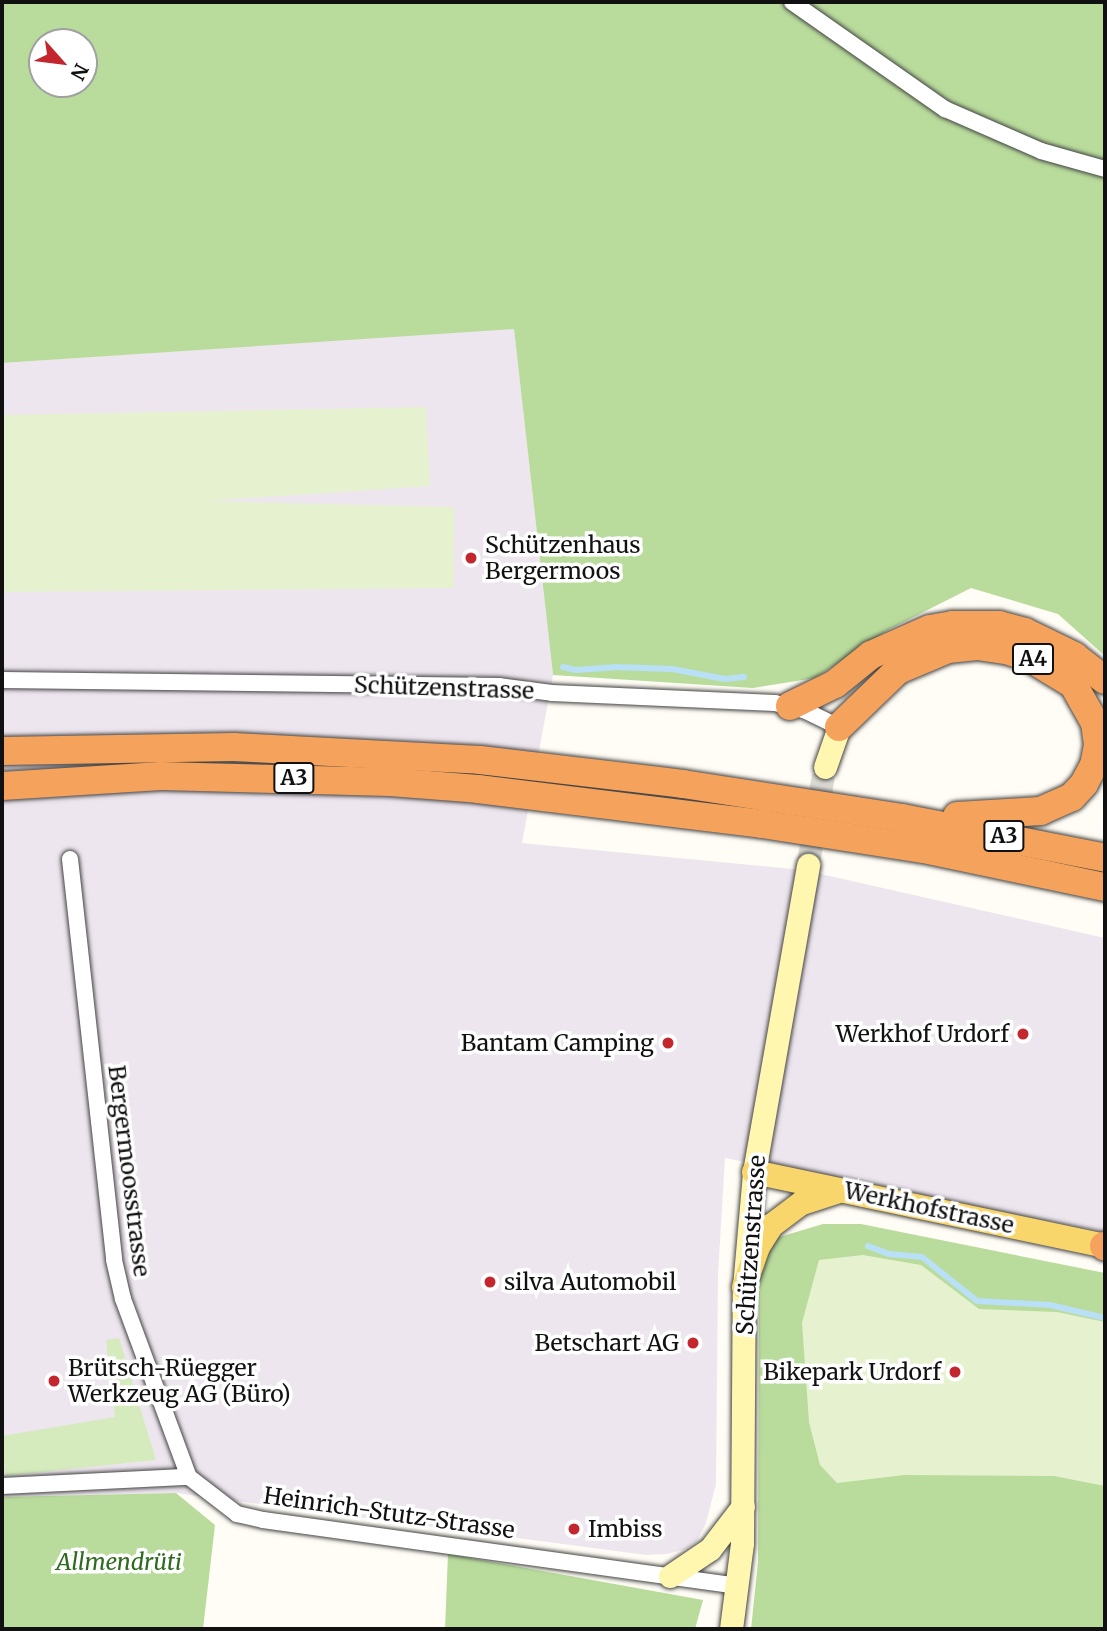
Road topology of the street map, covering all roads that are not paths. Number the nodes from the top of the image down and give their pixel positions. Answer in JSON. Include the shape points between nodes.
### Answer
{"nodes":[{"id":1,"x":792,"y":2,"type":"edge"},
{"id":2,"x":1105,"y":169,"type":"edge"},
{"id":3,"x":897,"y":643,"type":"junction"},
{"id":4,"x":2,"y":680,"type":"edge"},
{"id":5,"x":1105,"y":680,"type":"edge"},
{"id":6,"x":790,"y":706,"type":"junction"},
{"id":7,"x":839,"y":727,"type":"junction"},
{"id":8,"x":2,"y":751,"type":"edge"},
{"id":9,"x":825,"y":767,"type":"tunnel mouth"},
{"id":10,"x":2,"y":786,"type":"edge"},
{"id":11,"x":902,"y":818,"type":"junction"},
{"id":12,"x":1105,"y":858,"type":"edge"},
{"id":13,"x":70,"y":859,"type":"dead end"},
{"id":14,"x":808,"y":865,"type":"tunnel mouth"},
{"id":15,"x":1105,"y":887,"type":"edge"},
{"id":16,"x":754,"y":1172,"type":"junction"},
{"id":17,"x":842,"y":1190,"type":"junction"},
{"id":18,"x":1105,"y":1246,"type":"edge"},
{"id":19,"x":744,"y":1287,"type":"junction"},
{"id":20,"x":190,"y":1478,"type":"junction"},
{"id":21,"x":2,"y":1486,"type":"edge"},
{"id":22,"x":743,"y":1506,"type":"junction"},
{"id":23,"x":670,"y":1576,"type":"junction"},
{"id":24,"x":738,"y":1586,"type":"junction"},
{"id":25,"x":731,"y":1629,"type":"edge"}],
"edges":[{"from":1,"to":2,"type":"street","via":[[945,109],[1041,151]]},
{"from":3,"to":5,"type":"highway","number":"A4","via":[[941,627],[999,625],[1048,641]]},
{"from":3,"to":6,"type":"highway","number":"A4","via":[[835,684]]},
{"from":3,"to":7,"type":"highway","number":"A4","via":[[849,694]]},
{"from":4,"to":6,"type":"street","name":"Schützenstrasse","via":[[499,686]]},
{"from":6,"to":7,"type":"street","name":"Schützenstrasse"},
{"from":7,"to":9,"type":"main road"},
{"from":7,"to":11,"type":"highway","number":"A4","via":[[898,670],[948,649],[977,646],[1030,658],[1073,684],[1086,703],[1095,723],[1096,755],[1084,784],[1065,802],[1026,814]]},
{"from":8,"to":11,"type":"highway","number":"A3","via":[[234,747],[467,759],[671,783]]},
{"from":10,"to":15,"type":"highway","number":"A3","via":[[160,776],[478,789],[924,849]]},
{"from":11,"to":12,"type":"highway","number":"A3"},
{"from":13,"to":20,"type":"street","name":"Bergermoosstrasse","via":[[114,1260],[123,1299]]},
{"from":14,"to":16,"type":"main road","name":"Schützenstrasse"},
{"from":16,"to":17,"type":"main road","name":"Werkhofstrasse"},
{"from":16,"to":19,"type":"main road","name":"Schützenstrasse"},
{"from":17,"to":18,"type":"main road","name":"Werkhofstrasse"},
{"from":17,"to":19,"type":"main road","via":[[802,1203],[771,1226]]},
{"from":19,"to":22,"type":"main road","name":"Schützenstrasse"},
{"from":20,"to":21,"type":"street"},
{"from":20,"to":23,"type":"street","name":"Heinrich-Stutz-Strasse","via":[[237,1514],[263,1520]]},
{"from":22,"to":23,"type":"main road","via":[[710,1549]]},
{"from":22,"to":24,"type":"main road","name":"Schützenstrasse"},
{"from":23,"to":24,"type":"street","name":"Heinrich-Stutz-Strasse"},
{"from":24,"to":25,"type":"main road","name":"Schützenstrasse"}]}
